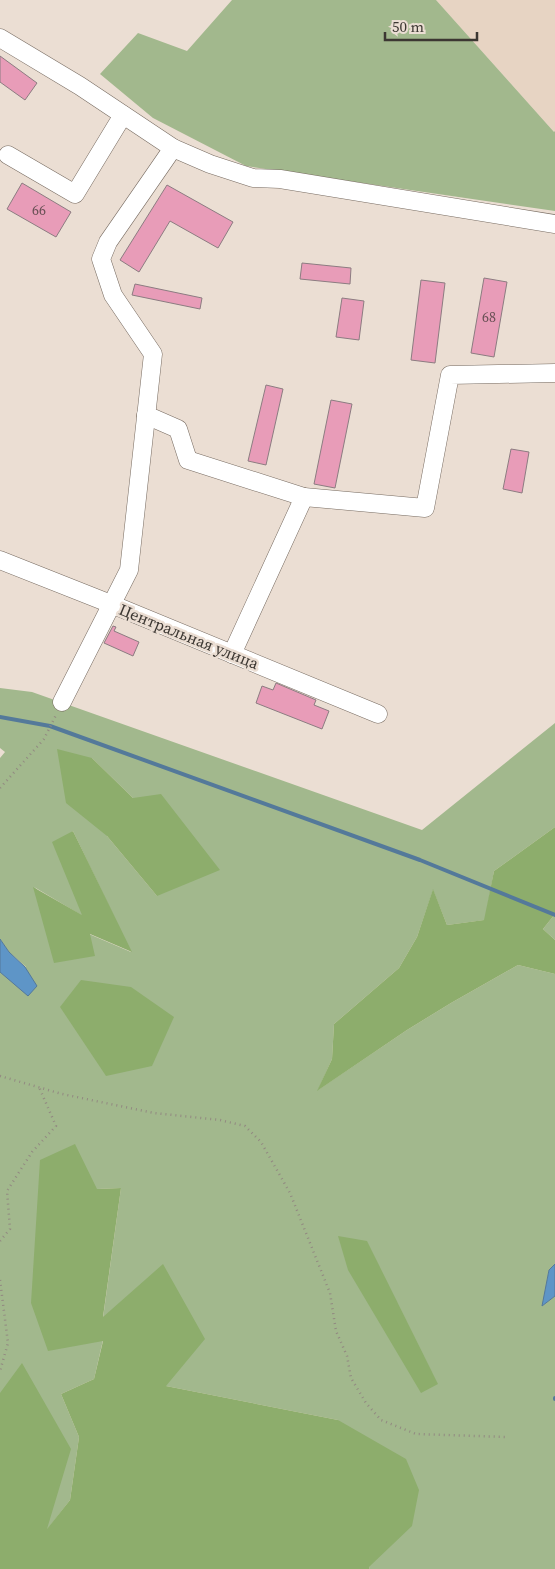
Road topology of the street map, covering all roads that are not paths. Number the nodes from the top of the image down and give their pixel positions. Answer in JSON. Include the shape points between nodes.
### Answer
{"nodes":[{"id":1,"x":0,"y":38,"type":"edge"},
{"id":2,"x":123,"y":115,"type":"junction"},
{"id":3,"x":173,"y":148,"type":"junction"},
{"id":4,"x":8,"y":155,"type":"dead end"},
{"id":5,"x":555,"y":224,"type":"edge"},
{"id":6,"x":555,"y":373,"type":"edge"},
{"id":7,"x":146,"y":416,"type":"junction"},
{"id":8,"x":304,"y":497,"type":"junction"},
{"id":9,"x":0,"y":560,"type":"edge"},
{"id":10,"x":112,"y":604,"type":"junction"},
{"id":11,"x":232,"y":654,"type":"junction"},
{"id":12,"x":62,"y":702,"type":"road end"},
{"id":13,"x":378,"y":714,"type":"dead end"}],
"edges":[{"from":1,"to":2,"type":"street"},
{"from":2,"to":3,"type":"street"},
{"from":2,"to":4,"type":"street","via":[[75,194]]},
{"from":3,"to":5,"type":"street","via":[[252,178],[280,179]]},
{"from":3,"to":7,"type":"street","via":[[108,242],[101,259],[113,295],[153,354]]},
{"from":6,"to":8,"type":"street","via":[[450,374],[425,508]]},
{"from":7,"to":8,"type":"street","via":[[178,429],[188,460]]},
{"from":7,"to":10,"type":"street","via":[[129,570]]},
{"from":8,"to":11,"type":"street"},
{"from":9,"to":10,"type":"street","name":"Центральная улица"},
{"from":10,"to":11,"type":"street","name":"Центральная улица"},
{"from":10,"to":12,"type":"street"},
{"from":11,"to":13,"type":"street","name":"Центральная улица"}]}
